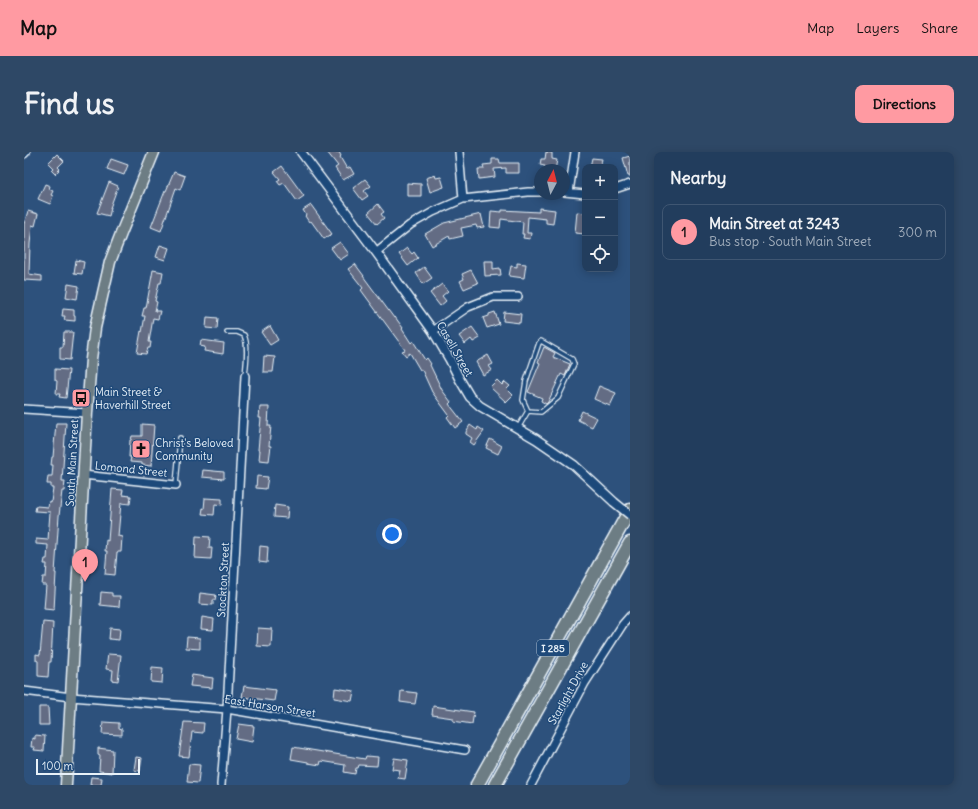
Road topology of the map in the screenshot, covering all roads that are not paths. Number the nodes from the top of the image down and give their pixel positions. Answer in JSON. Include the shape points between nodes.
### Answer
{"nodes":[{"id":1,"x":154,"y":152,"type":"edge"},
{"id":2,"x":301,"y":152,"type":"edge"},
{"id":3,"x":460,"y":152,"type":"edge"},
{"id":4,"x":574,"y":152,"type":"edge"},
{"id":5,"x":570,"y":175,"type":"edge"},
{"id":6,"x":630,"y":184,"type":"edge"},
{"id":7,"x":618,"y":188,"type":"edge"},
{"id":8,"x":534,"y":192,"type":"edge"},
{"id":9,"x":570,"y":192,"type":"edge"},
{"id":10,"x":582,"y":194,"type":"edge"},
{"id":11,"x":463,"y":199,"type":"junction"},
{"id":12,"x":376,"y":252,"type":"junction"},
{"id":13,"x":518,"y":297,"type":"dead end"},
{"id":14,"x":227,"y":332,"type":"dead end"},
{"id":15,"x":433,"y":332,"type":"junction"},
{"id":16,"x":245,"y":376,"type":"joint"},
{"id":17,"x":24,"y":409,"type":"edge"},
{"id":18,"x":528,"y":411,"type":"junction"},
{"id":19,"x":87,"y":413,"type":"junction"},
{"id":20,"x":518,"y":428,"type":"junction"},
{"id":21,"x":180,"y":438,"type":"dead end"},
{"id":22,"x":83,"y":475,"type":"junction"},
{"id":23,"x":176,"y":485,"type":"joint"},
{"id":24,"x":630,"y":510,"type":"edge"},
{"id":25,"x":630,"y":515,"type":"edge"},
{"id":26,"x":630,"y":543,"type":"edge"},
{"id":27,"x":629,"y":620,"type":"edge"},
{"id":28,"x":24,"y":692,"type":"edge"},
{"id":29,"x":71,"y":696,"type":"junction"},
{"id":30,"x":227,"y":709,"type":"junction"},
{"id":31,"x":465,"y":750,"type":"dead end"},
{"id":32,"x":66,"y":785,"type":"edge"},
{"id":33,"x":221,"y":785,"type":"edge"},
{"id":34,"x":477,"y":785,"type":"edge"},
{"id":35,"x":495,"y":785,"type":"edge"},
{"id":36,"x":531,"y":785,"type":"edge"}],
"edges":[{"from":1,"to":19,"type":"main road","name":"South Main Street","via":[[110,262],[95,328]]},
{"from":2,"to":12,"type":"street","name":"Casell Street"},
{"from":3,"to":11,"type":"street"},
{"from":4,"to":5,"type":"street"},
{"from":6,"to":7,"type":"street"},
{"from":8,"to":11,"type":"street"},
{"from":9,"to":10,"type":"street"},
{"from":11,"to":12,"type":"street","via":[[410,225]]},
{"from":12,"to":15,"type":"street","name":"Casell Street"},
{"from":13,"to":15,"type":"street","via":[[493,298],[468,307]]},
{"from":14,"to":16,"type":"lane","via":[[237,332],[246,339]]},
{"from":15,"to":20,"type":"street","name":"Casell Street","via":[[470,397],[480,406]]},
{"from":16,"to":30,"type":"street","name":"Stockton Street"},
{"from":17,"to":19,"type":"street"},
{"from":18,"to":18,"type":"lane","via":[[523,400],[526,381],[541,341],[572,359],[574,364],[558,398],[541,412]]},
{"from":18,"to":20,"type":"lane"},
{"from":19,"to":22,"type":"main road","name":"South Main Street"},
{"from":20,"to":25,"type":"street","name":"Casell Street","bridge":true,"via":[[574,465]]},
{"from":21,"to":23,"type":"lane"},
{"from":22,"to":23,"type":"street","name":"Lomond Street"},
{"from":22,"to":29,"type":"main road","name":"South Main Street"},
{"from":24,"to":34,"type":"highway","number":"I 285"},
{"from":26,"to":35,"type":"highway","number":"I 285"},
{"from":27,"to":36,"type":"street","name":"Starlight Drive","via":[[585,683]]},
{"from":28,"to":29,"type":"street","name":"East Harson Street"},
{"from":29,"to":30,"type":"street","name":"East Harson Street"},
{"from":29,"to":32,"type":"main road","name":"South Main Street"},
{"from":30,"to":31,"type":"street","name":"East Harson Street"},
{"from":30,"to":33,"type":"street","name":"Stockton Street"}]}
